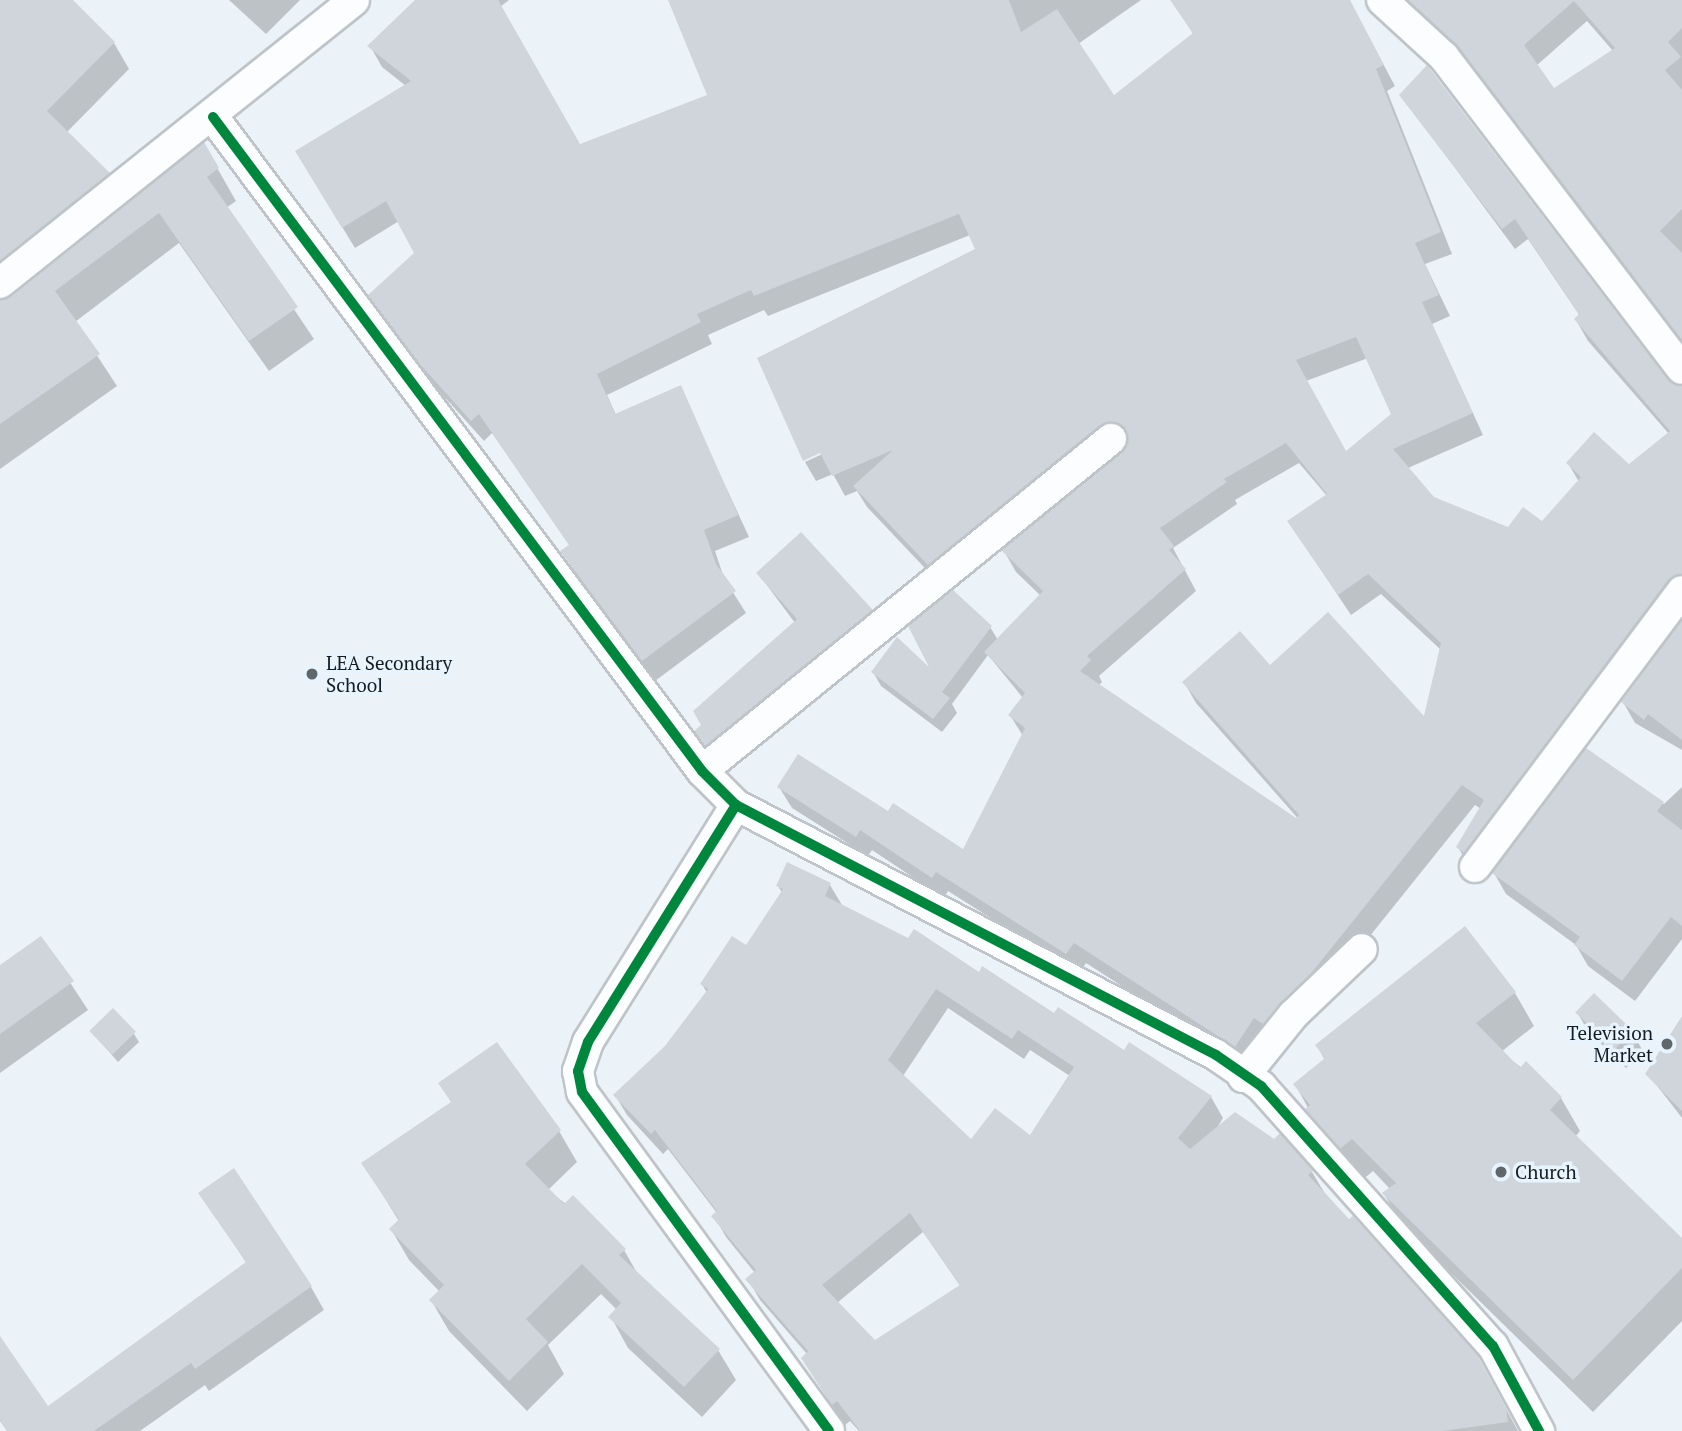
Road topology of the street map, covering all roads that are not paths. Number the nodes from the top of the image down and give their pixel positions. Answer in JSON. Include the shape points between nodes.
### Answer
{"nodes":[{"id":1,"x":354,"y":0,"type":"edge"},
{"id":2,"x":1382,"y":0,"type":"edge"},
{"id":3,"x":213,"y":117,"type":"junction"},
{"id":4,"x":0,"y":284,"type":"edge"},
{"id":5,"x":1682,"y":369,"type":"edge"},
{"id":6,"x":1111,"y":439,"type":"dead end"},
{"id":7,"x":1682,"y":591,"type":"edge"},
{"id":8,"x":702,"y":771,"type":"junction"},
{"id":9,"x":736,"y":805,"type":"junction"},
{"id":10,"x":1475,"y":867,"type":"dead end"},
{"id":11,"x":1362,"y":949,"type":"dead end"},
{"id":12,"x":1243,"y":1077,"type":"junction"},
{"id":13,"x":829,"y":1431,"type":"edge"},
{"id":14,"x":1539,"y":1431,"type":"edge"}],
"edges":[{"from":1,"to":3,"type":"street"},
{"from":2,"to":5,"type":"street","via":[[1444,57]]},
{"from":3,"to":4,"type":"street"},
{"from":3,"to":8,"type":"street"},
{"from":6,"to":8,"type":"street"},
{"from":7,"to":10,"type":"street"},
{"from":8,"to":9,"type":"street"},
{"from":9,"to":12,"type":"street","via":[[1216,1055]]},
{"from":9,"to":13,"type":"street","via":[[588,1042],[578,1071],[582,1092]]},
{"from":11,"to":12,"type":"street","via":[[1293,1015]]},
{"from":12,"to":14,"type":"street","via":[[1261,1086],[1493,1346]]}]}
